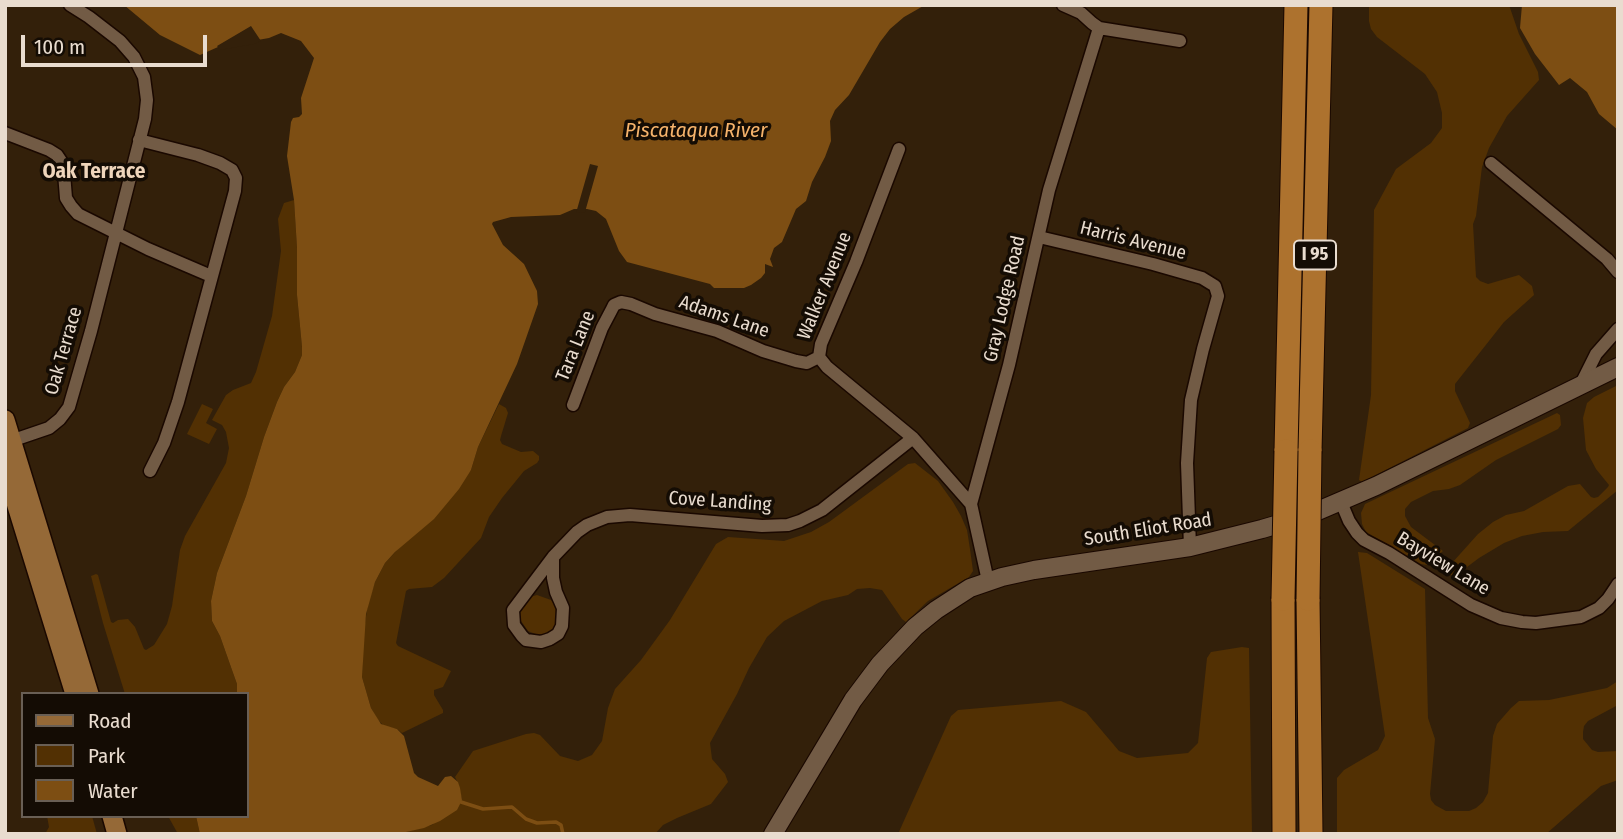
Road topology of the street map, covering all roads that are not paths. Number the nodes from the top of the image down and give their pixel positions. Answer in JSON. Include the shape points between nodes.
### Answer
{"nodes":[{"id":1,"x":70,"y":5,"type":"edge"},
{"id":2,"x":1063,"y":5,"type":"edge"},
{"id":3,"x":1296,"y":5,"type":"edge"},
{"id":4,"x":1321,"y":5,"type":"edge"},
{"id":5,"x":1099,"y":27,"type":"junction"},
{"id":6,"x":1180,"y":41,"type":"dead end"},
{"id":7,"x":5,"y":133,"type":"edge"},
{"id":8,"x":139,"y":140,"type":"junction"},
{"id":9,"x":899,"y":149,"type":"dead end"},
{"id":10,"x":1491,"y":163,"type":"dead end"},
{"id":11,"x":116,"y":234,"type":"junction"},
{"id":12,"x":1039,"y":237,"type":"junction"},
{"id":13,"x":1618,"y":272,"type":"edge"},
{"id":14,"x":211,"y":276,"type":"junction"},
{"id":15,"x":617,"y":304,"type":"joint"},
{"id":16,"x":1618,"y":329,"type":"edge"},
{"id":17,"x":819,"y":357,"type":"junction"},
{"id":18,"x":1618,"y":368,"type":"edge"},
{"id":19,"x":1580,"y":386,"type":"junction"},
{"id":20,"x":573,"y":405,"type":"dead end"},
{"id":21,"x":5,"y":420,"type":"edge"},
{"id":22,"x":913,"y":438,"type":"junction"},
{"id":23,"x":8,"y":442,"type":"edge"},
{"id":24,"x":5,"y":467,"type":"edge"},
{"id":25,"x":150,"y":471,"type":"dead end"},
{"id":26,"x":1340,"y":502,"type":"junction"},
{"id":27,"x":971,"y":504,"type":"junction"},
{"id":28,"x":1189,"y":547,"type":"junction"},
{"id":29,"x":553,"y":557,"type":"junction"},
{"id":30,"x":988,"y":581,"type":"junction"},
{"id":31,"x":1618,"y":584,"type":"edge"},
{"id":32,"x":74,"y":692,"type":"edge"},
{"id":33,"x":88,"y":692,"type":"edge"},
{"id":34,"x":774,"y":834,"type":"edge"},
{"id":35,"x":1284,"y":834,"type":"edge"},
{"id":36,"x":1311,"y":834,"type":"edge"}],
"edges":[{"from":1,"to":8,"type":"street","name":"Oak Terrace","via":[[120,41],[134,57],[144,77],[147,100]]},
{"from":2,"to":5,"type":"street"},
{"from":3,"to":35,"type":"highway","number":"I 95","bridge":true,"via":[[1283,585]]},
{"from":4,"to":36,"type":"highway","number":"I 95","bridge":true,"via":[[1308,599]]},
{"from":5,"to":6,"type":"street"},
{"from":5,"to":12,"type":"street","name":"Gray Lodge Road"},
{"from":7,"to":11,"type":"street","via":[[57,155],[71,206]]},
{"from":8,"to":11,"type":"street","name":"Oak Terrace"},
{"from":8,"to":14,"type":"street","via":[[208,158],[235,174],[235,191]]},
{"from":9,"to":17,"type":"street","name":"Walker Avenue"},
{"from":10,"to":13,"type":"street"},
{"from":11,"to":14,"type":"street"},
{"from":11,"to":23,"type":"street","name":"Oak Terrace","via":[[69,407],[50,428]]},
{"from":12,"to":27,"type":"street","name":"Gray Lodge Road"},
{"from":12,"to":28,"type":"street","name":"Harris Avenue","via":[[1153,264],[1215,286],[1218,296],[1191,400]]},
{"from":14,"to":25,"type":"street","via":[[174,415]]},
{"from":15,"to":17,"type":"street","name":"Adams Lane","via":[[626,302],[796,361],[807,363]]},
{"from":15,"to":20,"type":"street","name":"Tara Lane","via":[[602,328]]},
{"from":16,"to":19,"type":"street","via":[[1596,354]]},
{"from":17,"to":22,"type":"street","name":"Walker Avenue"},
{"from":18,"to":19,"type":"main road","name":"South Eliot Road"},
{"from":19,"to":26,"type":"main road","name":"South Eliot Road"},
{"from":21,"to":23,"type":"main road"},
{"from":22,"to":27,"type":"street","name":"Walker Avenue"},
{"from":22,"to":29,"type":"street","name":"Cove Landing","via":[[822,510],[800,521],[762,526],[607,517],[577,532]]},
{"from":23,"to":33,"type":"main road"},
{"from":24,"to":32,"type":"main road"},
{"from":26,"to":28,"type":"main road","name":"South Eliot Road","via":[[1306,516]]},
{"from":26,"to":31,"type":"street","name":"Bayview Lane","via":[[1364,540],[1471,605],[1502,618],[1536,623],[1581,617],[1599,608]]},
{"from":27,"to":30,"type":"street","name":"Gray Lodge Road"},
{"from":28,"to":30,"type":"main road","name":"South Eliot Road"},
{"from":29,"to":29,"type":"street","name":"Cove Landing","via":[[513,610],[514,625],[526,640],[550,639],[562,626]]},
{"from":30,"to":34,"type":"main road","name":"South Eliot Road","via":[[936,610],[880,664],[853,700]]}]}
